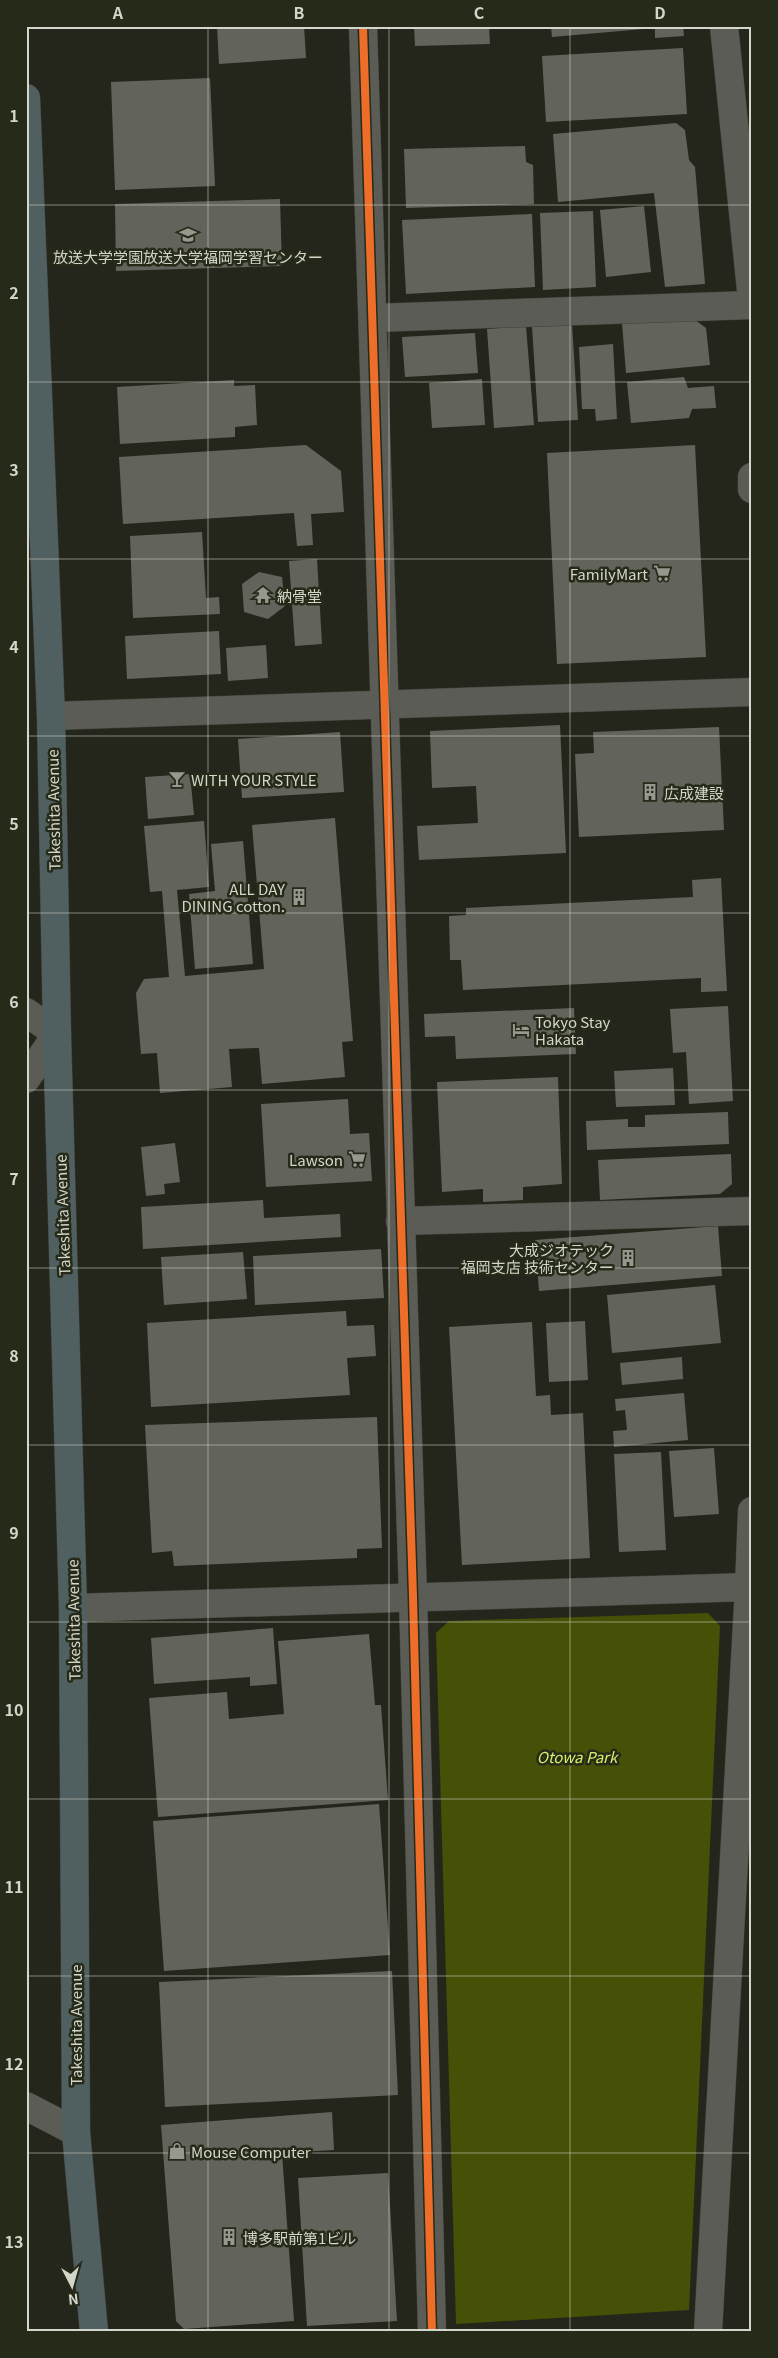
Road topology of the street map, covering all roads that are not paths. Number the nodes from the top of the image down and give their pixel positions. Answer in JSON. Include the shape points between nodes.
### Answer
{"nodes":[{"id":1,"x":363,"y":26,"type":"edge"},
{"id":2,"x":724,"y":26,"type":"edge"},
{"id":3,"x":26,"y":98,"type":"edge"},
{"id":4,"x":752,"y":300,"type":"edge"},
{"id":5,"x":752,"y":305,"type":"edge"},
{"id":6,"x":373,"y":318,"type":"junction"},
{"id":7,"x":752,"y":477,"type":"edge"},
{"id":8,"x":752,"y":489,"type":"edge"},
{"id":9,"x":752,"y":692,"type":"edge"},
{"id":10,"x":384,"y":703,"type":"junction"},
{"id":11,"x":51,"y":716,"type":"junction"},
{"id":12,"x":26,"y":1012,"type":"edge"},
{"id":13,"x":56,"y":1034,"type":"junction"},
{"id":14,"x":26,"y":1078,"type":"edge"},
{"id":15,"x":752,"y":1211,"type":"edge"},
{"id":16,"x":400,"y":1222,"type":"junction"},
{"id":17,"x":752,"y":1511,"type":"edge"},
{"id":18,"x":748,"y":1587,"type":"junction"},
{"id":19,"x":412,"y":1596,"type":"junction"},
{"id":20,"x":74,"y":1608,"type":"junction"},
{"id":21,"x":26,"y":2106,"type":"edge"},
{"id":22,"x":76,"y":2132,"type":"junction"},
{"id":23,"x":94,"y":2332,"type":"edge"},
{"id":24,"x":432,"y":2332,"type":"edge"},
{"id":25,"x":708,"y":2332,"type":"edge"}],
"edges":[{"from":1,"to":6,"type":"street"},
{"from":2,"to":4,"type":"street"},
{"from":3,"to":11,"type":"highway","name":"Takeshita Avenue"},
{"from":5,"to":6,"type":"street"},
{"from":6,"to":10,"type":"street"},
{"from":7,"to":8,"type":"street"},
{"from":9,"to":10,"type":"street"},
{"from":10,"to":11,"type":"street"},
{"from":10,"to":16,"type":"street"},
{"from":11,"to":13,"type":"highway","name":"Takeshita Avenue"},
{"from":12,"to":13,"type":"street"},
{"from":13,"to":14,"type":"street"},
{"from":13,"to":20,"type":"highway","name":"Takeshita Avenue"},
{"from":15,"to":16,"type":"street"},
{"from":16,"to":19,"type":"street"},
{"from":17,"to":18,"type":"street"},
{"from":18,"to":19,"type":"street"},
{"from":18,"to":25,"type":"street"},
{"from":19,"to":20,"type":"street"},
{"from":19,"to":24,"type":"street"},
{"from":20,"to":22,"type":"highway","name":"Takeshita Avenue"},
{"from":21,"to":22,"type":"street"},
{"from":22,"to":23,"type":"highway","name":"Takeshita Avenue"}]}
